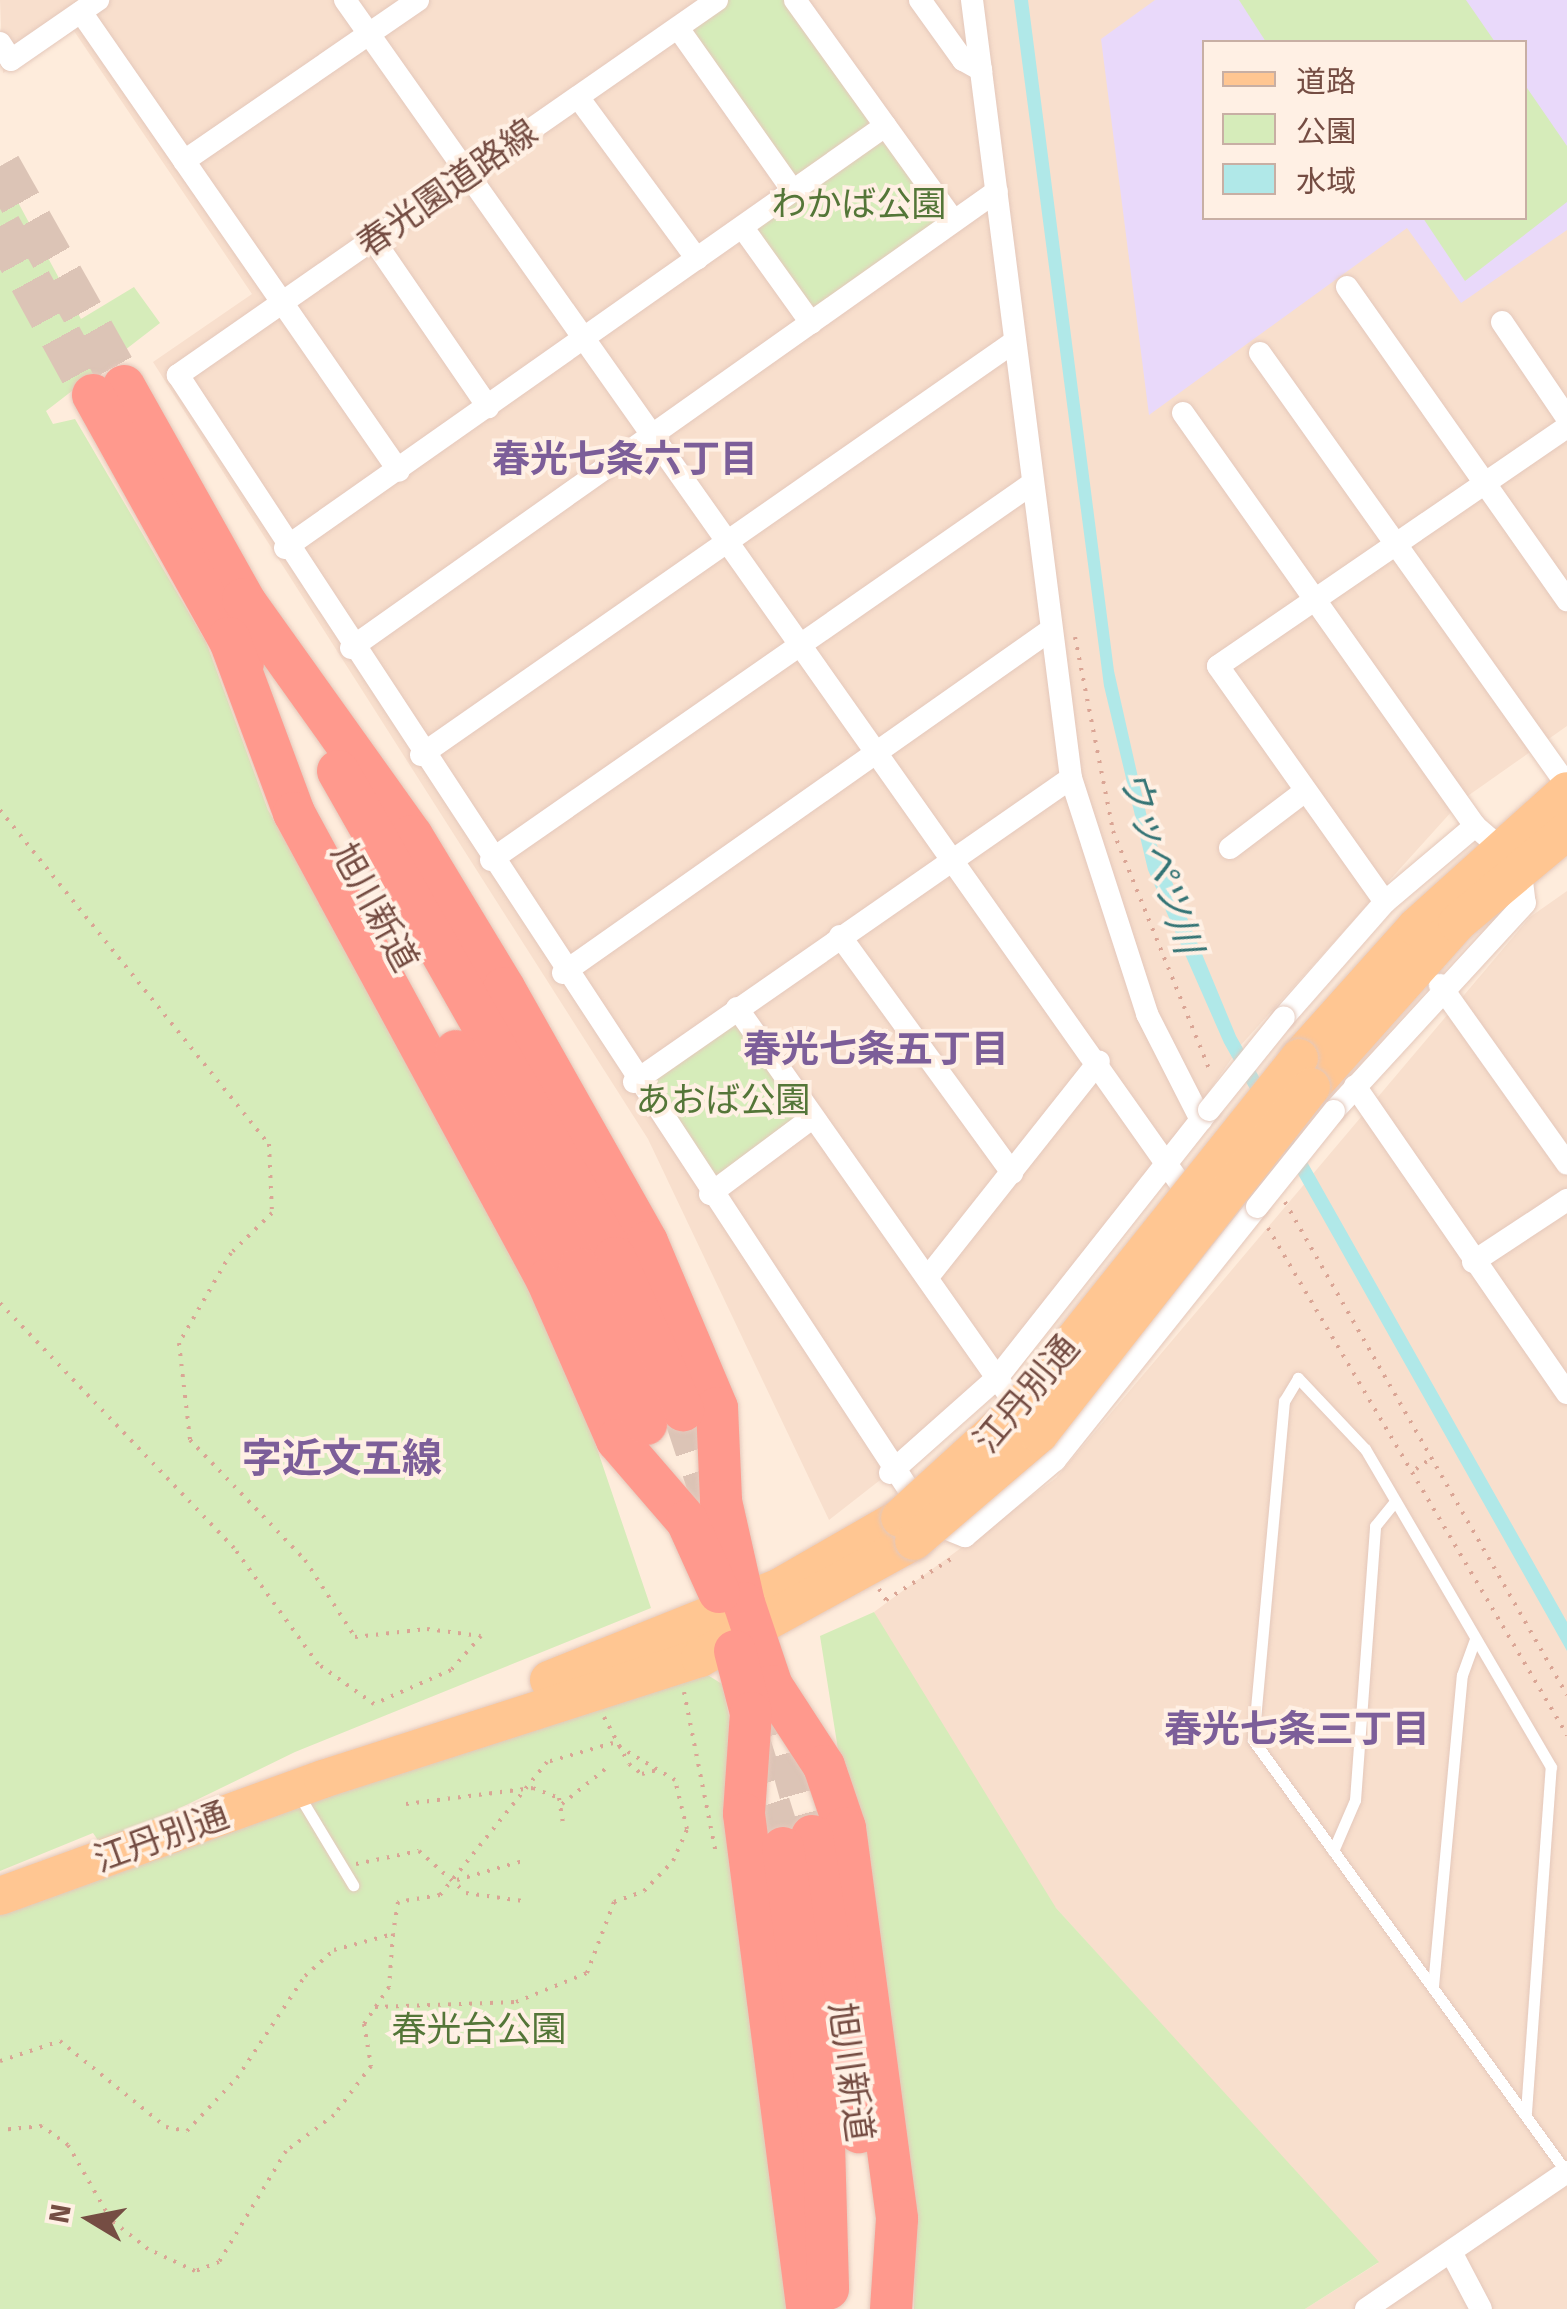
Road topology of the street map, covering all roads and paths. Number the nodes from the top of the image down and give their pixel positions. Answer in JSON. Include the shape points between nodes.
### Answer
{"nodes":[{"id":1,"x":345,"y":0,"type":"edge"},
{"id":2,"x":418,"y":0,"type":"edge"},
{"id":3,"x":717,"y":0,"type":"edge"},
{"id":4,"x":795,"y":0,"type":"edge"},
{"id":5,"x":920,"y":0,"type":"edge"},
{"id":6,"x":972,"y":0,"type":"edge"},
{"id":7,"x":90,"y":6,"type":"edge"},
{"id":8,"x":678,"y":28,"type":"junction"},
{"id":9,"x":369,"y":35,"type":"junction"},
{"id":10,"x":0,"y":43,"type":"edge"},
{"id":11,"x":982,"y":70,"type":"junction"},
{"id":12,"x":578,"y":96,"type":"junction"},
{"id":13,"x":885,"y":126,"type":"junction"},
{"id":14,"x":184,"y":161,"type":"junction"},
{"id":15,"x":469,"y":174,"type":"junction"},
{"id":16,"x":792,"y":191,"type":"junction"},
{"id":17,"x":997,"y":191,"type":"junction"},
{"id":18,"x":954,"y":222,"type":"junction"},
{"id":19,"x":744,"y":228,"type":"junction"},
{"id":20,"x":373,"y":239,"type":"junction"},
{"id":21,"x":697,"y":259,"type":"junction"},
{"id":22,"x":1346,"y":287,"type":"dead end"},
{"id":23,"x":281,"y":304,"type":"junction"},
{"id":24,"x":1502,"y":322,"type":"dead end"},
{"id":25,"x":811,"y":323,"type":"junction"},
{"id":26,"x":586,"y":336,"type":"junction"},
{"id":27,"x":1014,"y":342,"type":"junction"},
{"id":28,"x":1260,"y":353,"type":"dead end"},
{"id":29,"x":488,"y":407,"type":"junction"},
{"id":30,"x":1184,"y":413,"type":"dead end"},
{"id":31,"x":1567,"y":418,"type":"edge"},
{"id":32,"x":1567,"y":426,"type":"edge"},
{"id":33,"x":655,"y":435,"type":"junction"},
{"id":34,"x":399,"y":470,"type":"junction"},
{"id":35,"x":1484,"y":482,"type":"junction"},
{"id":36,"x":1034,"y":483,"type":"junction"},
{"id":37,"x":729,"y":540,"type":"junction"},
{"id":38,"x":1398,"y":542,"type":"junction"},
{"id":39,"x":285,"y":548,"type":"junction"},
{"id":40,"x":243,"y":599,"type":"junction"},
{"id":41,"x":1314,"y":600,"type":"junction"},
{"id":42,"x":1567,"y":600,"type":"edge"},
{"id":43,"x":1049,"y":631,"type":"junction"},
{"id":44,"x":229,"y":638,"type":"junction"},
{"id":45,"x":804,"y":645,"type":"junction"},
{"id":46,"x":351,"y":648,"type":"junction"},
{"id":47,"x":876,"y":748,"type":"junction"},
{"id":48,"x":421,"y":754,"type":"junction"},
{"id":49,"x":1072,"y":778,"type":"junction"},
{"id":50,"x":1306,"y":790,"type":"junction"},
{"id":51,"x":0,"y":810,"type":"edge"},
{"id":52,"x":1561,"y":818,"type":"edge"},
{"id":53,"x":1499,"y":844,"type":"junction"},
{"id":54,"x":1230,"y":848,"type":"dead end"},
{"id":55,"x":952,"y":859,"type":"junction"},
{"id":56,"x":491,"y":860,"type":"junction"},
{"id":57,"x":1384,"y":902,"type":"junction"},
{"id":58,"x":840,"y":936,"type":"junction"},
{"id":59,"x":563,"y":972,"type":"junction"},
{"id":60,"x":1440,"y":985,"type":"junction"},
{"id":61,"x":737,"y":1008,"type":"junction"},
{"id":62,"x":1098,"y":1062,"type":"junction"},
{"id":63,"x":634,"y":1082,"type":"junction"},
{"id":64,"x":1315,"y":1085,"type":"junction"},
{"id":65,"x":1355,"y":1086,"type":"junction"},
{"id":66,"x":1205,"y":1115,"type":"junction"},
{"id":67,"x":812,"y":1118,"type":"junction"},
{"id":68,"x":1567,"y":1164,"type":"edge"},
{"id":69,"x":1166,"y":1165,"type":"junction"},
{"id":70,"x":1012,"y":1173,"type":"junction"},
{"id":71,"x":710,"y":1194,"type":"junction"},
{"id":72,"x":1567,"y":1200,"type":"edge"},
{"id":73,"x":1256,"y":1214,"type":"junction"},
{"id":74,"x":1226,"y":1246,"type":"junction"},
{"id":75,"x":1474,"y":1262,"type":"junction"},
{"id":76,"x":928,"y":1277,"type":"junction"},
{"id":77,"x":0,"y":1303,"type":"edge"},
{"id":78,"x":997,"y":1378,"type":"junction"},
{"id":79,"x":1567,"y":1393,"type":"edge"},
{"id":80,"x":1432,"y":1458,"type":"dead end"},
{"id":81,"x":1055,"y":1460,"type":"junction"},
{"id":82,"x":1416,"y":1469,"type":"junction"},
{"id":83,"x":890,"y":1473,"type":"junction"},
{"id":84,"x":1396,"y":1501,"type":"junction"},
{"id":85,"x":916,"y":1542,"type":"junction"},
{"id":86,"x":886,"y":1600,"type":"dead end"},
{"id":87,"x":739,"y":1623,"type":"junction"},
{"id":88,"x":1474,"y":1640,"type":"junction"},
{"id":89,"x":603,"y":1714,"type":"dead end"},
{"id":90,"x":1567,"y":1735,"type":"edge"},
{"id":91,"x":612,"y":1743,"type":"junction"},
{"id":92,"x":609,"y":1766,"type":"dead end"},
{"id":93,"x":662,"y":1769,"type":"junction"},
{"id":94,"x":309,"y":1784,"type":"junction"},
{"id":95,"x":518,"y":1791,"type":"junction"},
{"id":96,"x":406,"y":1804,"type":"dead end"},
{"id":97,"x":562,"y":1804,"type":"junction"},
{"id":98,"x":564,"y":1829,"type":"dead end"},
{"id":99,"x":347,"y":1848,"type":"dead end"},
{"id":100,"x":1333,"y":1851,"type":"junction"},
{"id":101,"x":523,"y":1861,"type":"dead end"},
{"id":102,"x":453,"y":1883,"type":"junction"},
{"id":103,"x":352,"y":1885,"type":"dead end"},
{"id":104,"x":0,"y":1896,"type":"edge"},
{"id":105,"x":523,"y":1902,"type":"dead end"},
{"id":106,"x":393,"y":1934,"type":"junction"},
{"id":107,"x":1432,"y":1986,"type":"junction"},
{"id":108,"x":376,"y":2007,"type":"junction"},
{"id":109,"x":0,"y":2061,"type":"edge"},
{"id":110,"x":1526,"y":2112,"type":"junction"},
{"id":111,"x":0,"y":2130,"type":"edge"},
{"id":112,"x":1567,"y":2173,"type":"edge"},
{"id":113,"x":1451,"y":2252,"type":"junction"},
{"id":114,"x":807,"y":2309,"type":"edge"},
{"id":115,"x":829,"y":2309,"type":"edge"},
{"id":116,"x":882,"y":2309,"type":"edge"},
{"id":117,"x":890,"y":2309,"type":"edge"},
{"id":118,"x":1366,"y":2309,"type":"edge"},
{"id":119,"x":1482,"y":2309,"type":"edge"}],
"edges":[{"from":1,"to":9,"type":"street"},
{"from":2,"to":9,"type":"street"},
{"from":3,"to":8,"type":"street","name":"春光園道路線"},
{"from":4,"to":13,"type":"street"},
{"from":5,"to":11,"type":"street","via":[[963,60]]},
{"from":6,"to":11,"type":"street"},
{"from":7,"to":10,"type":"street","via":[[11,60]]},
{"from":7,"to":14,"type":"street"},
{"from":8,"to":12,"type":"street","name":"春光園道路線"},
{"from":8,"to":16,"type":"street"},
{"from":9,"to":14,"type":"street"},
{"from":9,"to":15,"type":"street"},
{"from":11,"to":17,"type":"street"},
{"from":12,"to":15,"type":"street","name":"春光園道路線"},
{"from":12,"to":21,"type":"street"},
{"from":13,"to":16,"type":"street"},
{"from":13,"to":18,"type":"street"},
{"from":14,"to":23,"type":"street"},
{"from":15,"to":20,"type":"street","name":"春光園道路線"},
{"from":15,"to":26,"type":"street"},
{"from":16,"to":19,"type":"street"},
{"from":17,"to":18,"type":"street"},
{"from":17,"to":27,"type":"street"},
{"from":18,"to":25,"type":"street"},
{"from":19,"to":21,"type":"street"},
{"from":19,"to":25,"type":"street"},
{"from":20,"to":23,"type":"street","name":"春光園道路線"},
{"from":20,"to":29,"type":"street"},
{"from":21,"to":26,"type":"street"},
{"from":22,"to":35,"type":"street"},
{"from":23,"to":34,"type":"street"},
{"from":23,"to":39,"type":"street","name":"春光園道路線","via":[[178,376]]},
{"from":24,"to":31,"type":"street"},
{"from":25,"to":33,"type":"street"},
{"from":26,"to":29,"type":"street"},
{"from":26,"to":33,"type":"street"},
{"from":27,"to":36,"type":"street"},
{"from":27,"to":37,"type":"street"},
{"from":28,"to":38,"type":"street"},
{"from":29,"to":34,"type":"street"},
{"from":30,"to":41,"type":"street"},
{"from":32,"to":35,"type":"street"},
{"from":33,"to":37,"type":"street"},
{"from":33,"to":46,"type":"street"},
{"from":34,"to":39,"type":"street"},
{"from":35,"to":38,"type":"street"},
{"from":35,"to":42,"type":"street"},
{"from":36,"to":43,"type":"street"},
{"from":36,"to":45,"type":"street"},
{"from":37,"to":45,"type":"street"},
{"from":37,"to":48,"type":"street"},
{"from":38,"to":41,"type":"street"},
{"from":38,"to":52,"type":"street"},
{"from":39,"to":46,"type":"street"},
{"from":40,"to":44,"type":"highway","name":"旭川新道","via":[[108,391]]},
{"from":40,"to":44,"type":"highway","name":"旭川新道","via":[[614,1258],[665,1417]]},
{"from":40,"to":87,"type":"highway","via":[[412,836],[647,1242],[717,1408],[721,1501]]},
{"from":41,"to":50,"type":"street","via":[[1218,666]]},
{"from":41,"to":53,"type":"street"},
{"from":43,"to":47,"type":"street"},
{"from":43,"to":49,"type":"street"},
{"from":44,"to":87,"type":"highway","via":[[294,813],[548,1280],[617,1440],[687,1521]]},
{"from":45,"to":47,"type":"street"},
{"from":45,"to":56,"type":"street"},
{"from":46,"to":48,"type":"street"},
{"from":47,"to":55,"type":"street"},
{"from":47,"to":59,"type":"street"},
{"from":48,"to":56,"type":"street"},
{"from":49,"to":55,"type":"street"},
{"from":49,"to":66,"type":"street","via":[[1147,1014]]},
{"from":50,"to":54,"type":"street"},
{"from":50,"to":57,"type":"street"},
{"from":51,"to":77,"type":"path","via":[[269,1144],[272,1212],[231,1253],[178,1343],[190,1440],[306,1560],[354,1637],[427,1629],[481,1636],[451,1670],[374,1704],[318,1664],[234,1548]]},
{"from":52,"to":53,"type":"main road","name":"江丹別通"},
{"from":53,"to":57,"type":"street"},
{"from":53,"to":60,"type":"street","via":[[1525,903]]},
{"from":53,"to":64,"type":"main road","name":"江丹別通"},
{"from":55,"to":58,"type":"street"},
{"from":55,"to":62,"type":"street"},
{"from":56,"to":59,"type":"street"},
{"from":57,"to":66,"type":"street","bridge":true},
{"from":58,"to":61,"type":"street"},
{"from":58,"to":70,"type":"street"},
{"from":59,"to":63,"type":"street"},
{"from":60,"to":65,"type":"street"},
{"from":60,"to":68,"type":"street"},
{"from":61,"to":63,"type":"street"},
{"from":61,"to":67,"type":"street"},
{"from":62,"to":69,"type":"street"},
{"from":62,"to":70,"type":"street"},
{"from":63,"to":71,"type":"street"},
{"from":64,"to":65,"type":"street"},
{"from":64,"to":73,"type":"street","bridge":true},
{"from":64,"to":85,"type":"main road","name":"江丹別通","bridge":true,"via":[[1039,1434]]},
{"from":65,"to":75,"type":"street"},
{"from":66,"to":69,"type":"street"},
{"from":67,"to":71,"type":"street"},
{"from":67,"to":76,"type":"street"},
{"from":69,"to":74,"type":"street"},
{"from":69,"to":78,"type":"street"},
{"from":70,"to":76,"type":"street"},
{"from":71,"to":83,"type":"street"},
{"from":72,"to":75,"type":"street"},
{"from":73,"to":74,"type":"street"},
{"from":73,"to":82,"type":"path","via":[[1309,1284]]},
{"from":74,"to":81,"type":"street"},
{"from":75,"to":79,"type":"street"},
{"from":76,"to":78,"type":"street"},
{"from":78,"to":81,"type":"street"},
{"from":78,"to":83,"type":"street"},
{"from":80,"to":82,"type":"path"},
{"from":81,"to":83,"type":"street","via":[[965,1536],[930,1522]]},
{"from":82,"to":90,"type":"path"},
{"from":84,"to":88,"type":"lane"},
{"from":84,"to":100,"type":"lane","via":[[1374,1526],[1355,1800]]},
{"from":84,"to":100,"type":"lane","via":[[1330,1404],[1298,1378],[1284,1402],[1253,1740]]},
{"from":85,"to":86,"type":"path"},
{"from":85,"to":87,"type":"main road","name":"江丹別通"},
{"from":87,"to":94,"type":"main road","name":"江丹別通"},
{"from":87,"to":114,"type":"highway","via":[[750,1712],[744,1814]]},
{"from":87,"to":117,"type":"highway","via":[[824,1766],[845,1828],[897,2219]]},
{"from":88,"to":107,"type":"lane","via":[[1462,1675]]},
{"from":88,"to":110,"type":"lane","via":[[1551,1767]]},
{"from":89,"to":91,"type":"path"},
{"from":91,"to":93,"type":"path"},
{"from":91,"to":93,"type":"path","via":[[642,1774]]},
{"from":91,"to":95,"type":"path","via":[[547,1762]]},
{"from":92,"to":97,"type":"path"},
{"from":93,"to":108,"type":"path","via":[[675,1780],[687,1829],[644,1891],[614,1902],[587,1974],[516,2002]]},
{"from":94,"to":103,"type":"lane"},
{"from":94,"to":104,"type":"main road","name":"江丹別通"},
{"from":95,"to":96,"type":"path"},
{"from":95,"to":97,"type":"path","via":[[547,1792]]},
{"from":95,"to":102,"type":"path"},
{"from":97,"to":98,"type":"path"},
{"from":99,"to":102,"type":"path","via":[[370,1866],[418,1852]]},
{"from":100,"to":107,"type":"lane"},
{"from":101,"to":102,"type":"path"},
{"from":102,"to":105,"type":"path","via":[[483,1899]]},
{"from":102,"to":106,"type":"path","via":[[440,1895],[398,1902]]},
{"from":106,"to":108,"type":"path","via":[[389,1986]]},
{"from":106,"to":109,"type":"path","via":[[334,1950],[305,1976],[237,2078],[187,2131],[166,2127],[60,2041],[29,2044]]},
{"from":107,"to":110,"type":"lane"},
{"from":108,"to":111,"type":"path","via":[[364,2024],[371,2066],[334,2114],[286,2151],[218,2262],[194,2271],[111,2220],[68,2145],[42,2126]]},
{"from":110,"to":112,"type":"lane"},
{"from":112,"to":113,"type":"street"},
{"from":113,"to":118,"type":"street"},
{"from":113,"to":119,"type":"street"},
{"from":115,"to":116,"type":"highway","name":"旭川新道","via":[[824,2144],[797,1842]]}]}
